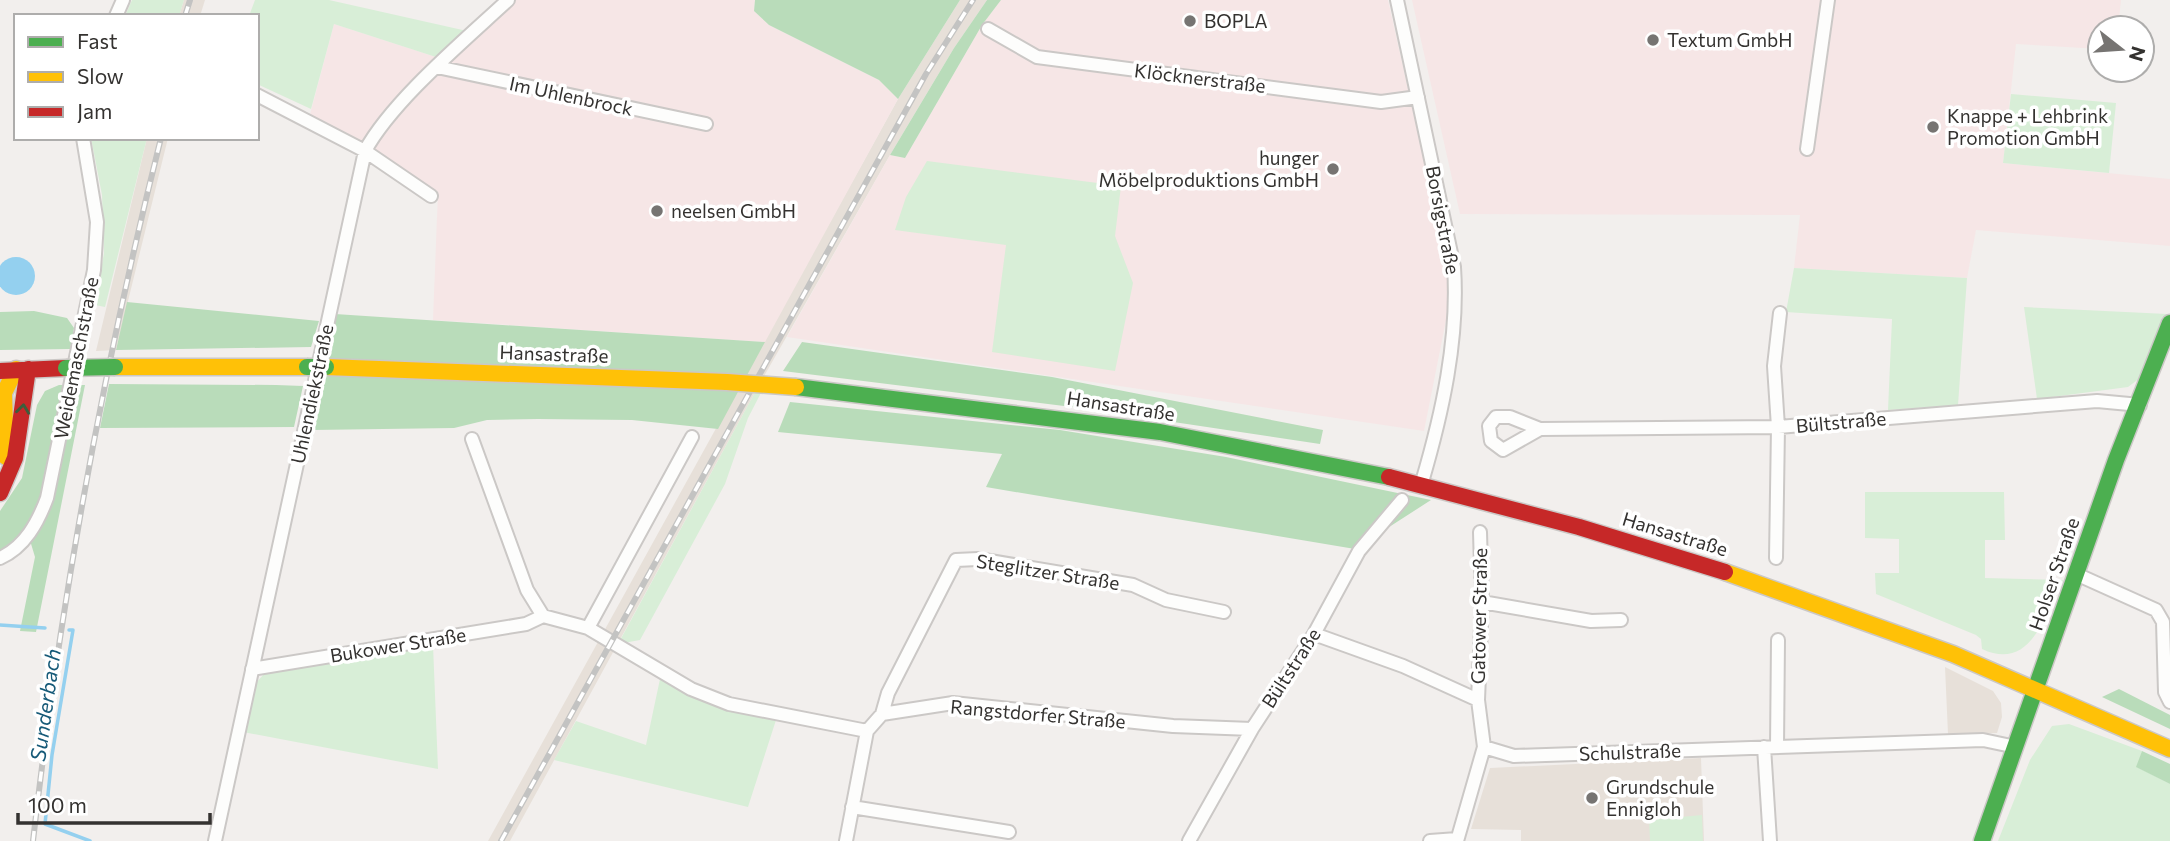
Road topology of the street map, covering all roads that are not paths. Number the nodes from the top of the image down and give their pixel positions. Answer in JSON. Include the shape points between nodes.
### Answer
{"nodes":[{"id":1,"x":508,"y":0,"type":"edge"},
{"id":2,"x":1397,"y":0,"type":"edge"},
{"id":3,"x":1828,"y":0,"type":"edge"},
{"id":4,"x":988,"y":29,"type":"dead end"},
{"id":5,"x":437,"y":67,"type":"junction"},
{"id":6,"x":259,"y":96,"type":"edge"},
{"id":7,"x":1418,"y":97,"type":"junction"},
{"id":8,"x":706,"y":124,"type":"dead end"},
{"id":9,"x":83,"y":140,"type":"edge"},
{"id":10,"x":1807,"y":149,"type":"dead end"},
{"id":11,"x":365,"y":151,"type":"junction"},
{"id":12,"x":431,"y":195,"type":"dead end"},
{"id":13,"x":1780,"y":313,"type":"dead end"},
{"id":14,"x":2170,"y":323,"type":"edge"},
{"id":15,"x":11,"y":369,"type":"edge"},
{"id":16,"x":2140,"y":405,"type":"junction"},
{"id":17,"x":2,"y":410,"type":"edge"},
{"id":18,"x":1778,"y":427,"type":"junction"},
{"id":19,"x":1541,"y":429,"type":"dead end"},
{"id":20,"x":692,"y":437,"type":"dead end"},
{"id":21,"x":472,"y":439,"type":"dead end"},
{"id":22,"x":0,"y":476,"type":"edge"},
{"id":23,"x":1422,"y":482,"type":"junction"},
{"id":24,"x":0,"y":494,"type":"edge"},
{"id":25,"x":1402,"y":500,"type":"dead end"},
{"id":26,"x":1480,"y":533,"type":"dead end"},
{"id":27,"x":0,"y":558,"type":"edge"},
{"id":28,"x":1776,"y":558,"type":"dead end"},
{"id":29,"x":2076,"y":575,"type":"junction"},
{"id":30,"x":1482,"y":601,"type":"junction"},
{"id":31,"x":1224,"y":612,"type":"dead end"},
{"id":32,"x":543,"y":616,"type":"junction"},
{"id":33,"x":1621,"y":620,"type":"dead end"},
{"id":34,"x":588,"y":628,"type":"junction"},
{"id":35,"x":1314,"y":634,"type":"junction"},
{"id":36,"x":1778,"y":640,"type":"dead end"},
{"id":37,"x":252,"y":669,"type":"junction"},
{"id":38,"x":2038,"y":688,"type":"junction"},
{"id":39,"x":1478,"y":700,"type":"junction"},
{"id":40,"x":2170,"y":702,"type":"edge"},
{"id":41,"x":881,"y":714,"type":"junction"},
{"id":42,"x":1252,"y":729,"type":"junction"},
{"id":43,"x":867,"y":731,"type":"junction"},
{"id":44,"x":1484,"y":747,"type":"junction"},
{"id":45,"x":1770,"y":747,"type":"junction"},
{"id":46,"x":2016,"y":747,"type":"junction"},
{"id":47,"x":2170,"y":748,"type":"edge"},
{"id":48,"x":852,"y":807,"type":"junction"},
{"id":49,"x":1009,"y":832,"type":"dead end"},
{"id":50,"x":1457,"y":840,"type":"edge"},
{"id":51,"x":215,"y":841,"type":"edge"},
{"id":52,"x":846,"y":841,"type":"edge"},
{"id":53,"x":1189,"y":841,"type":"edge"},
{"id":54,"x":1430,"y":841,"type":"edge"},
{"id":55,"x":1770,"y":841,"type":"edge"},
{"id":56,"x":1982,"y":841,"type":"edge"}],
"edges":[{"from":1,"to":5,"type":"street","name":"Uhlendiekstraße"},
{"from":2,"to":7,"type":"street","name":"Borsigstraße"},
{"from":3,"to":10,"type":"street"},
{"from":4,"to":7,"type":"street","name":"Klöcknerstraße","via":[[1037,57],[1381,102]]},
{"from":5,"to":8,"type":"street","name":"Im Uhlenbrock"},
{"from":5,"to":11,"type":"street","name":"Uhlendiekstraße"},
{"from":6,"to":11,"type":"street"},
{"from":7,"to":23,"type":"street","name":"Borsigstraße","via":[[1454,267],[1456,297],[1440,421]]},
{"from":9,"to":27,"type":"street","name":"Weidemaschstraße","via":[[97,222],[85,318],[47,498],[24,540]]},
{"from":11,"to":12,"type":"street"},
{"from":11,"to":37,"type":"street","name":"Uhlendiekstraße"},
{"from":13,"to":18,"type":"street","via":[[1774,366]]},
{"from":14,"to":16,"type":"main road","name":"Holser Straße"},
{"from":15,"to":17,"type":"main road"},
{"from":15,"to":23,"type":"main road","name":"Hansastraße","bridge":true,"via":[[326,367],[796,387],[1072,419],[1278,452]]},
{"from":24,"to":15,"type":"main road","one_way":true,"via":[[15,458]]},
{"from":16,"to":18,"type":"street","name":"Bültstraße","via":[[2097,401]]},
{"from":16,"to":29,"type":"main road","name":"Holser Straße"},
{"from":17,"to":22,"type":"main road","via":[[8,444]]},
{"from":18,"to":19,"type":"street","name":"Bültstraße"},
{"from":18,"to":28,"type":"street"},
{"from":20,"to":34,"type":"street"},
{"from":21,"to":32,"type":"street","via":[[527,590]]},
{"from":23,"to":38,"type":"main road","name":"Hansastraße","via":[[1770,586]]},
{"from":25,"to":35,"type":"street","name":"Bültstraße","via":[[1359,551]]},
{"from":26,"to":30,"type":"street","name":"Gatower Straße"},
{"from":29,"to":38,"type":"main road","name":"Holser Straße"},
{"from":29,"to":40,"type":"street","via":[[2156,610],[2163,622],[2165,692]]},
{"from":30,"to":33,"type":"street","via":[[1591,621]]},
{"from":30,"to":39,"type":"street","name":"Gatower Straße"},
{"from":31,"to":41,"type":"street","name":"Steglitzer Straße","via":[[1166,600],[1133,585],[978,559],[956,560]]},
{"from":32,"to":34,"type":"street"},
{"from":32,"to":37,"type":"street","name":"Bukower Straße","via":[[526,624]]},
{"from":34,"to":43,"type":"street","via":[[691,690],[729,704]]},
{"from":35,"to":39,"type":"street","name":"Gatower Straße","via":[[1403,666]]},
{"from":35,"to":42,"type":"street","name":"Bültstraße"},
{"from":36,"to":45,"type":"street"},
{"from":37,"to":51,"type":"street","name":"Uhlendiekstraße"},
{"from":38,"to":46,"type":"main road","name":"Holser Straße"},
{"from":38,"to":47,"type":"main road","name":"Hansastraße"},
{"from":39,"to":44,"type":"street","name":"Gatower Straße"},
{"from":41,"to":42,"type":"street","name":"Rangstdorfer Straße","via":[[953,704],[1174,726]]},
{"from":41,"to":43,"type":"street"},
{"from":42,"to":53,"type":"street","name":"Bültstraße"},
{"from":43,"to":48,"type":"street"},
{"from":44,"to":45,"type":"street","name":"Schulstraße","via":[[1514,756]]},
{"from":44,"to":50,"type":"street"},
{"from":45,"to":46,"type":"street","name":"Schulstraße","via":[[1983,740]]},
{"from":45,"to":55,"type":"street"},
{"from":46,"to":56,"type":"main road","name":"Holser Straße"},
{"from":48,"to":49,"type":"street"},
{"from":48,"to":52,"type":"street"},
{"from":50,"to":54,"type":"street"}]}
